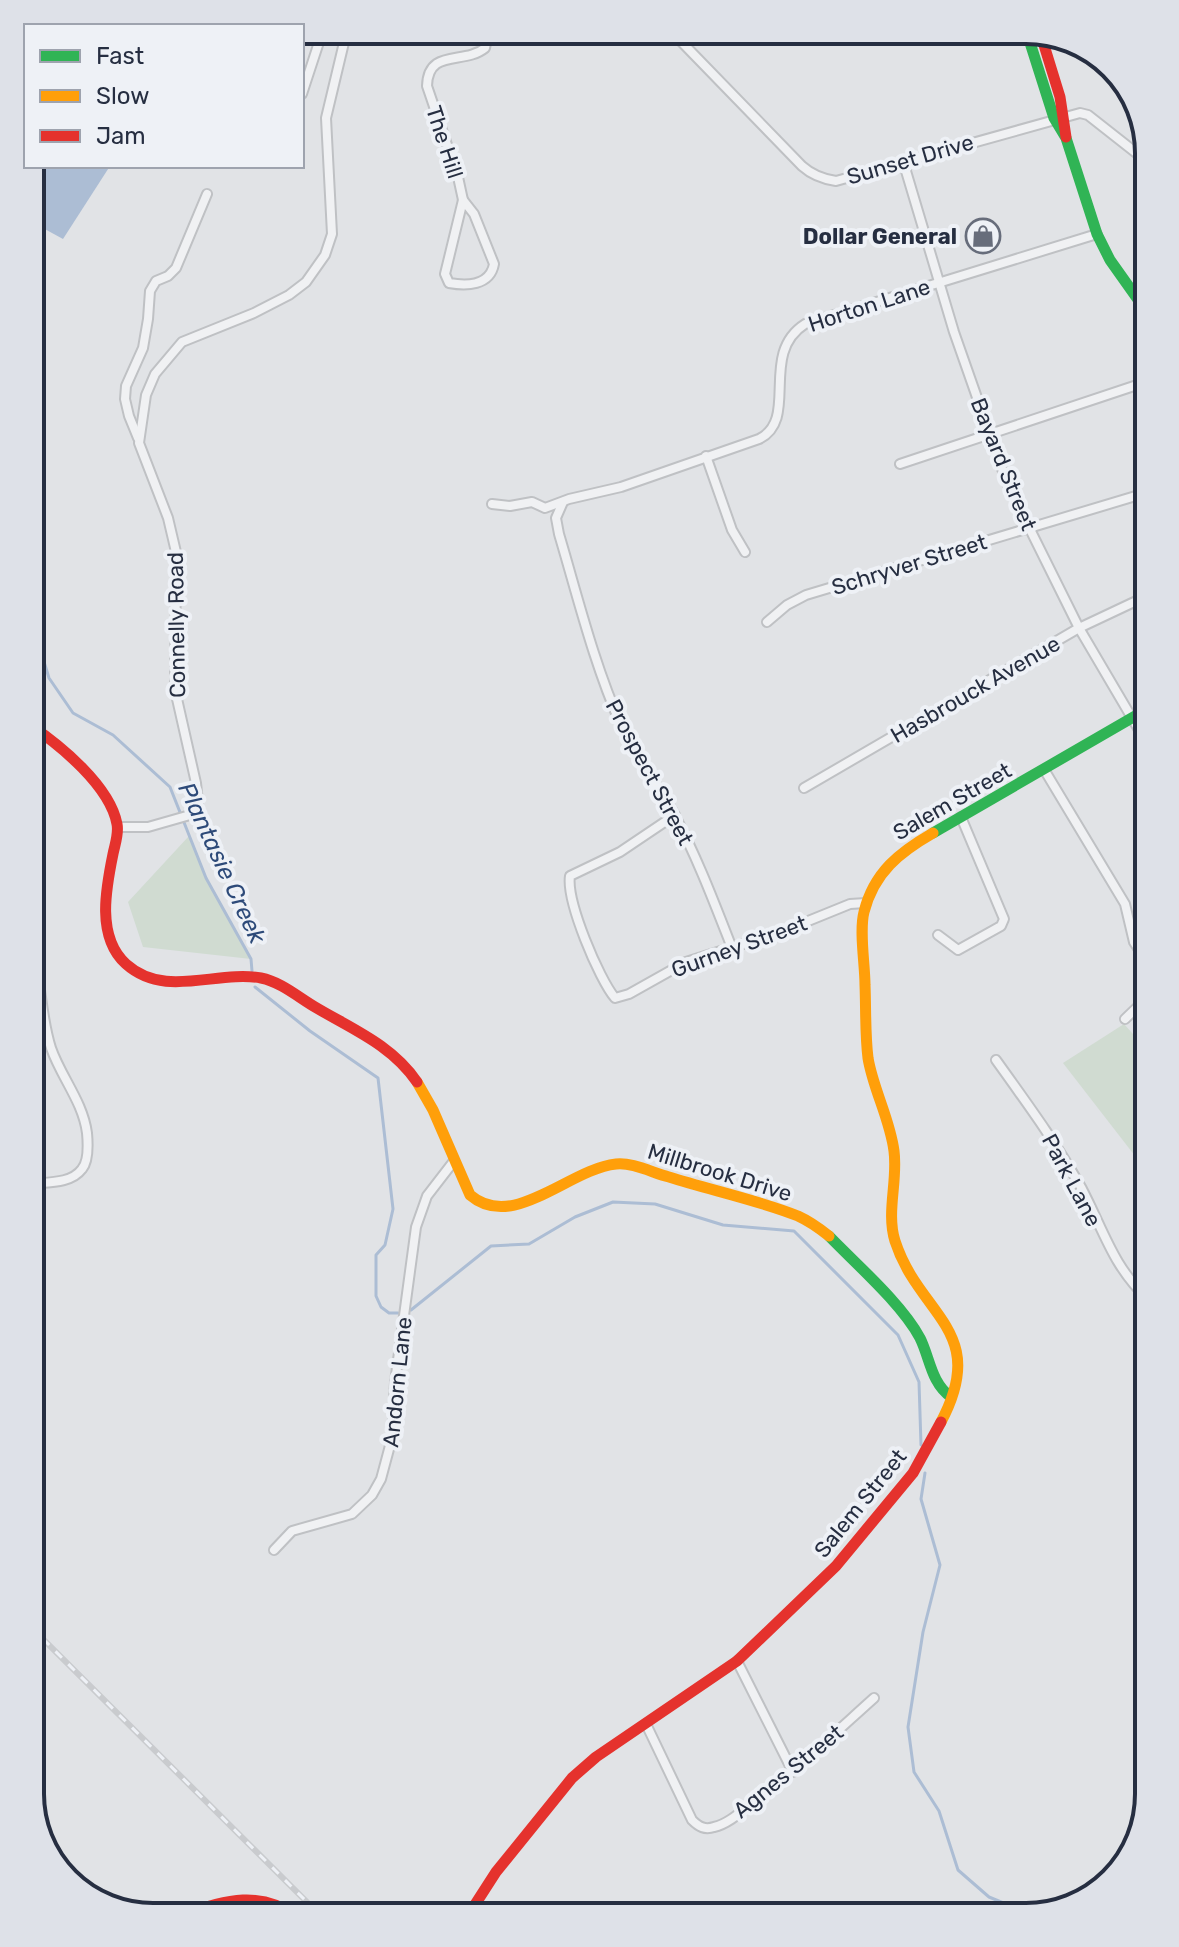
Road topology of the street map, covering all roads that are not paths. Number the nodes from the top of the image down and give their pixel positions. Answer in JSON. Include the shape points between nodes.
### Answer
{"nodes":[{"id":1,"x":318,"y":44,"type":"edge"},
{"id":2,"x":344,"y":44,"type":"edge"},
{"id":3,"x":486,"y":44,"type":"edge"},
{"id":4,"x":684,"y":44,"type":"edge"},
{"id":5,"x":1031,"y":44,"type":"edge"},
{"id":6,"x":1043,"y":45,"type":"edge"},
{"id":7,"x":304,"y":88,"type":"edge"},
{"id":8,"x":1060,"y":117,"type":"junction"},
{"id":9,"x":1135,"y":152,"type":"edge"},
{"id":10,"x":903,"y":161,"type":"junction"},
{"id":11,"x":207,"y":194,"type":"dead end"},
{"id":12,"x":463,"y":200,"type":"junction"},
{"id":13,"x":1097,"y":234,"type":"junction"},
{"id":14,"x":939,"y":282,"type":"junction"},
{"id":15,"x":1135,"y":295,"type":"edge"},
{"id":16,"x":1135,"y":386,"type":"edge"},
{"id":17,"x":989,"y":434,"type":"junction"},
{"id":18,"x":139,"y":443,"type":"junction"},
{"id":19,"x":706,"y":456,"type":"junction"},
{"id":20,"x":900,"y":464,"type":"dead end"},
{"id":21,"x":1135,"y":496,"type":"edge"},
{"id":22,"x":564,"y":502,"type":"junction"},
{"id":23,"x":492,"y":504,"type":"dead end"},
{"id":24,"x":1029,"y":528,"type":"junction"},
{"id":25,"x":745,"y":552,"type":"dead end"},
{"id":26,"x":1135,"y":602,"type":"edge"},
{"id":27,"x":767,"y":622,"type":"dead end"},
{"id":28,"x":1079,"y":628,"type":"junction"},
{"id":29,"x":1135,"y":716,"type":"edge"},
{"id":30,"x":1132,"y":718,"type":"junction"},
{"id":31,"x":1135,"y":723,"type":"edge"},
{"id":32,"x":44,"y":736,"type":"edge"},
{"id":33,"x":1045,"y":771,"type":"junction"},
{"id":34,"x":804,"y":788,"type":"dead end"},
{"id":35,"x":675,"y":815,"type":"junction"},
{"id":36,"x":961,"y":817,"type":"junction"},
{"id":37,"x":118,"y":827,"type":"junction"},
{"id":38,"x":866,"y":903,"type":"junction"},
{"id":39,"x":938,"y":935,"type":"dead end"},
{"id":40,"x":1135,"y":944,"type":"edge"},
{"id":41,"x":732,"y":948,"type":"junction"},
{"id":42,"x":1135,"y":1009,"type":"edge"},
{"id":43,"x":1125,"y":1019,"type":"dead end"},
{"id":44,"x":44,"y":1021,"type":"edge"},
{"id":45,"x":996,"y":1060,"type":"dead end"},
{"id":46,"x":454,"y":1161,"type":"junction"},
{"id":47,"x":44,"y":1182,"type":"edge"},
{"id":48,"x":1135,"y":1285,"type":"edge"},
{"id":49,"x":951,"y":1397,"type":"junction"},
{"id":50,"x":274,"y":1550,"type":"dead end"},
{"id":51,"x":737,"y":1661,"type":"junction"},
{"id":52,"x":874,"y":1698,"type":"dead end"},
{"id":53,"x":646,"y":1724,"type":"junction"},
{"id":54,"x":793,"y":1772,"type":"junction"},
{"id":55,"x":223,"y":1903,"type":"edge"},
{"id":56,"x":274,"y":1903,"type":"edge"},
{"id":57,"x":476,"y":1903,"type":"edge"}],
"edges":[{"from":1,"to":7,"type":"street"},
{"from":2,"to":18,"type":"street","name":"Connelly Road","via":[[326,118],[332,234],[325,255],[289,295],[182,342],[155,374]]},
{"from":3,"to":12,"type":"street","name":"The Hill","via":[[476,55],[436,63],[427,79]]},
{"from":4,"to":10,"type":"street","name":"Sunset Drive","via":[[811,174],[836,181]]},
{"from":5,"to":8,"type":"main road"},
{"from":6,"to":8,"type":"main road"},
{"from":8,"to":9,"type":"street","via":[[1088,115]]},
{"from":8,"to":10,"type":"street","name":"Sunset Drive"},
{"from":8,"to":13,"type":"main road"},
{"from":10,"to":14,"type":"street","name":"Bayard Street"},
{"from":11,"to":18,"type":"street","via":[[176,268],[150,291],[143,348],[125,399]]},
{"from":12,"to":12,"type":"street","name":"The Hill","via":[[494,264],[485,279],[460,285],[449,283],[445,274]]},
{"from":13,"to":14,"type":"street","name":"Horton Lane"},
{"from":13,"to":15,"type":"main road"},
{"from":14,"to":17,"type":"street","name":"Bayard Street"},
{"from":14,"to":19,"type":"street","name":"Horton Lane","via":[[798,329],[782,352],[772,430]]},
{"from":16,"to":17,"type":"street"},
{"from":17,"to":20,"type":"street"},
{"from":17,"to":24,"type":"street","name":"Bayard Street"},
{"from":18,"to":37,"type":"street","name":"Connelly Road","via":[[176,552],[175,690],[198,802],[190,815],[148,827]]},
{"from":19,"to":22,"type":"street","name":"Horton Lane"},
{"from":19,"to":25,"type":"street"},
{"from":21,"to":24,"type":"street","name":"Schryver Street"},
{"from":22,"to":23,"type":"street","name":"Horton Lane","via":[[545,508],[532,502]]},
{"from":22,"to":35,"type":"street","name":"Prospect Street","via":[[556,518],[594,652],[623,728]]},
{"from":24,"to":27,"type":"street","name":"Schryver Street","via":[[806,595]]},
{"from":24,"to":28,"type":"street","name":"Bayard Street"},
{"from":26,"to":28,"type":"street","name":"Hasbrouck Avenue"},
{"from":28,"to":30,"type":"street","name":"Bayard Street"},
{"from":28,"to":34,"type":"street","name":"Hasbrouck Avenue"},
{"from":29,"to":30,"type":"main road","name":"Salem Street"},
{"from":30,"to":31,"type":"street","name":"Bayard Street"},
{"from":30,"to":33,"type":"main road","name":"Salem Street"},
{"from":32,"to":37,"type":"main road","via":[[85,773],[106,799]]},
{"from":33,"to":36,"type":"main road","name":"Salem Street"},
{"from":33,"to":40,"type":"street","via":[[1125,904]]},
{"from":35,"to":41,"type":"street","name":"Prospect Street"},
{"from":35,"to":41,"type":"street","name":"Gurney Street","via":[[620,852],[572,874],[578,922],[615,998],[686,962]]},
{"from":36,"to":38,"type":"main road","name":"Salem Street","via":[[890,862]]},
{"from":36,"to":39,"type":"street","via":[[1004,919],[1001,926],[958,950]]},
{"from":37,"to":46,"type":"main road","name":"Millbrook Drive","via":[[105,907],[108,928],[124,961],[163,982],[265,979],[373,1041],[405,1066],[426,1097]]},
{"from":38,"to":41,"type":"street","name":"Gurney Street","via":[[850,904]]},
{"from":38,"to":49,"type":"main road","name":"Salem Street","via":[[862,925],[868,1058],[894,1150],[892,1228],[906,1266],[953,1340],[958,1364]]},
{"from":42,"to":43,"type":"street"},
{"from":44,"to":47,"type":"street","via":[[57,1063],[82,1112],[87,1150],[85,1163],[72,1178]]},
{"from":45,"to":48,"type":"street","name":"Park Lane","via":[[1054,1142],[1104,1239]]},
{"from":46,"to":49,"type":"main road","name":"Millbrook Drive","via":[[475,1201],[490,1207],[526,1202],[593,1168],[621,1163],[797,1216],[828,1235],[910,1321],[934,1377]]},
{"from":46,"to":50,"type":"street","name":"Andorn Lane","via":[[427,1196],[416,1227],[392,1438],[381,1479],[352,1514],[292,1531]]},
{"from":49,"to":51,"type":"main road","name":"Salem Street","via":[[920,1463],[885,1508],[836,1566]]},
{"from":51,"to":53,"type":"main road","name":"Salem Street"},
{"from":51,"to":54,"type":"street"},
{"from":52,"to":54,"type":"street","name":"Agnes Street"},
{"from":53,"to":54,"type":"street","name":"Agnes Street","via":[[697,1825],[719,1826]]},
{"from":53,"to":57,"type":"main road","name":"Salem Street","via":[[563,1787]]},
{"from":55,"to":56,"type":"main road","via":[[252,1897]]}]}
